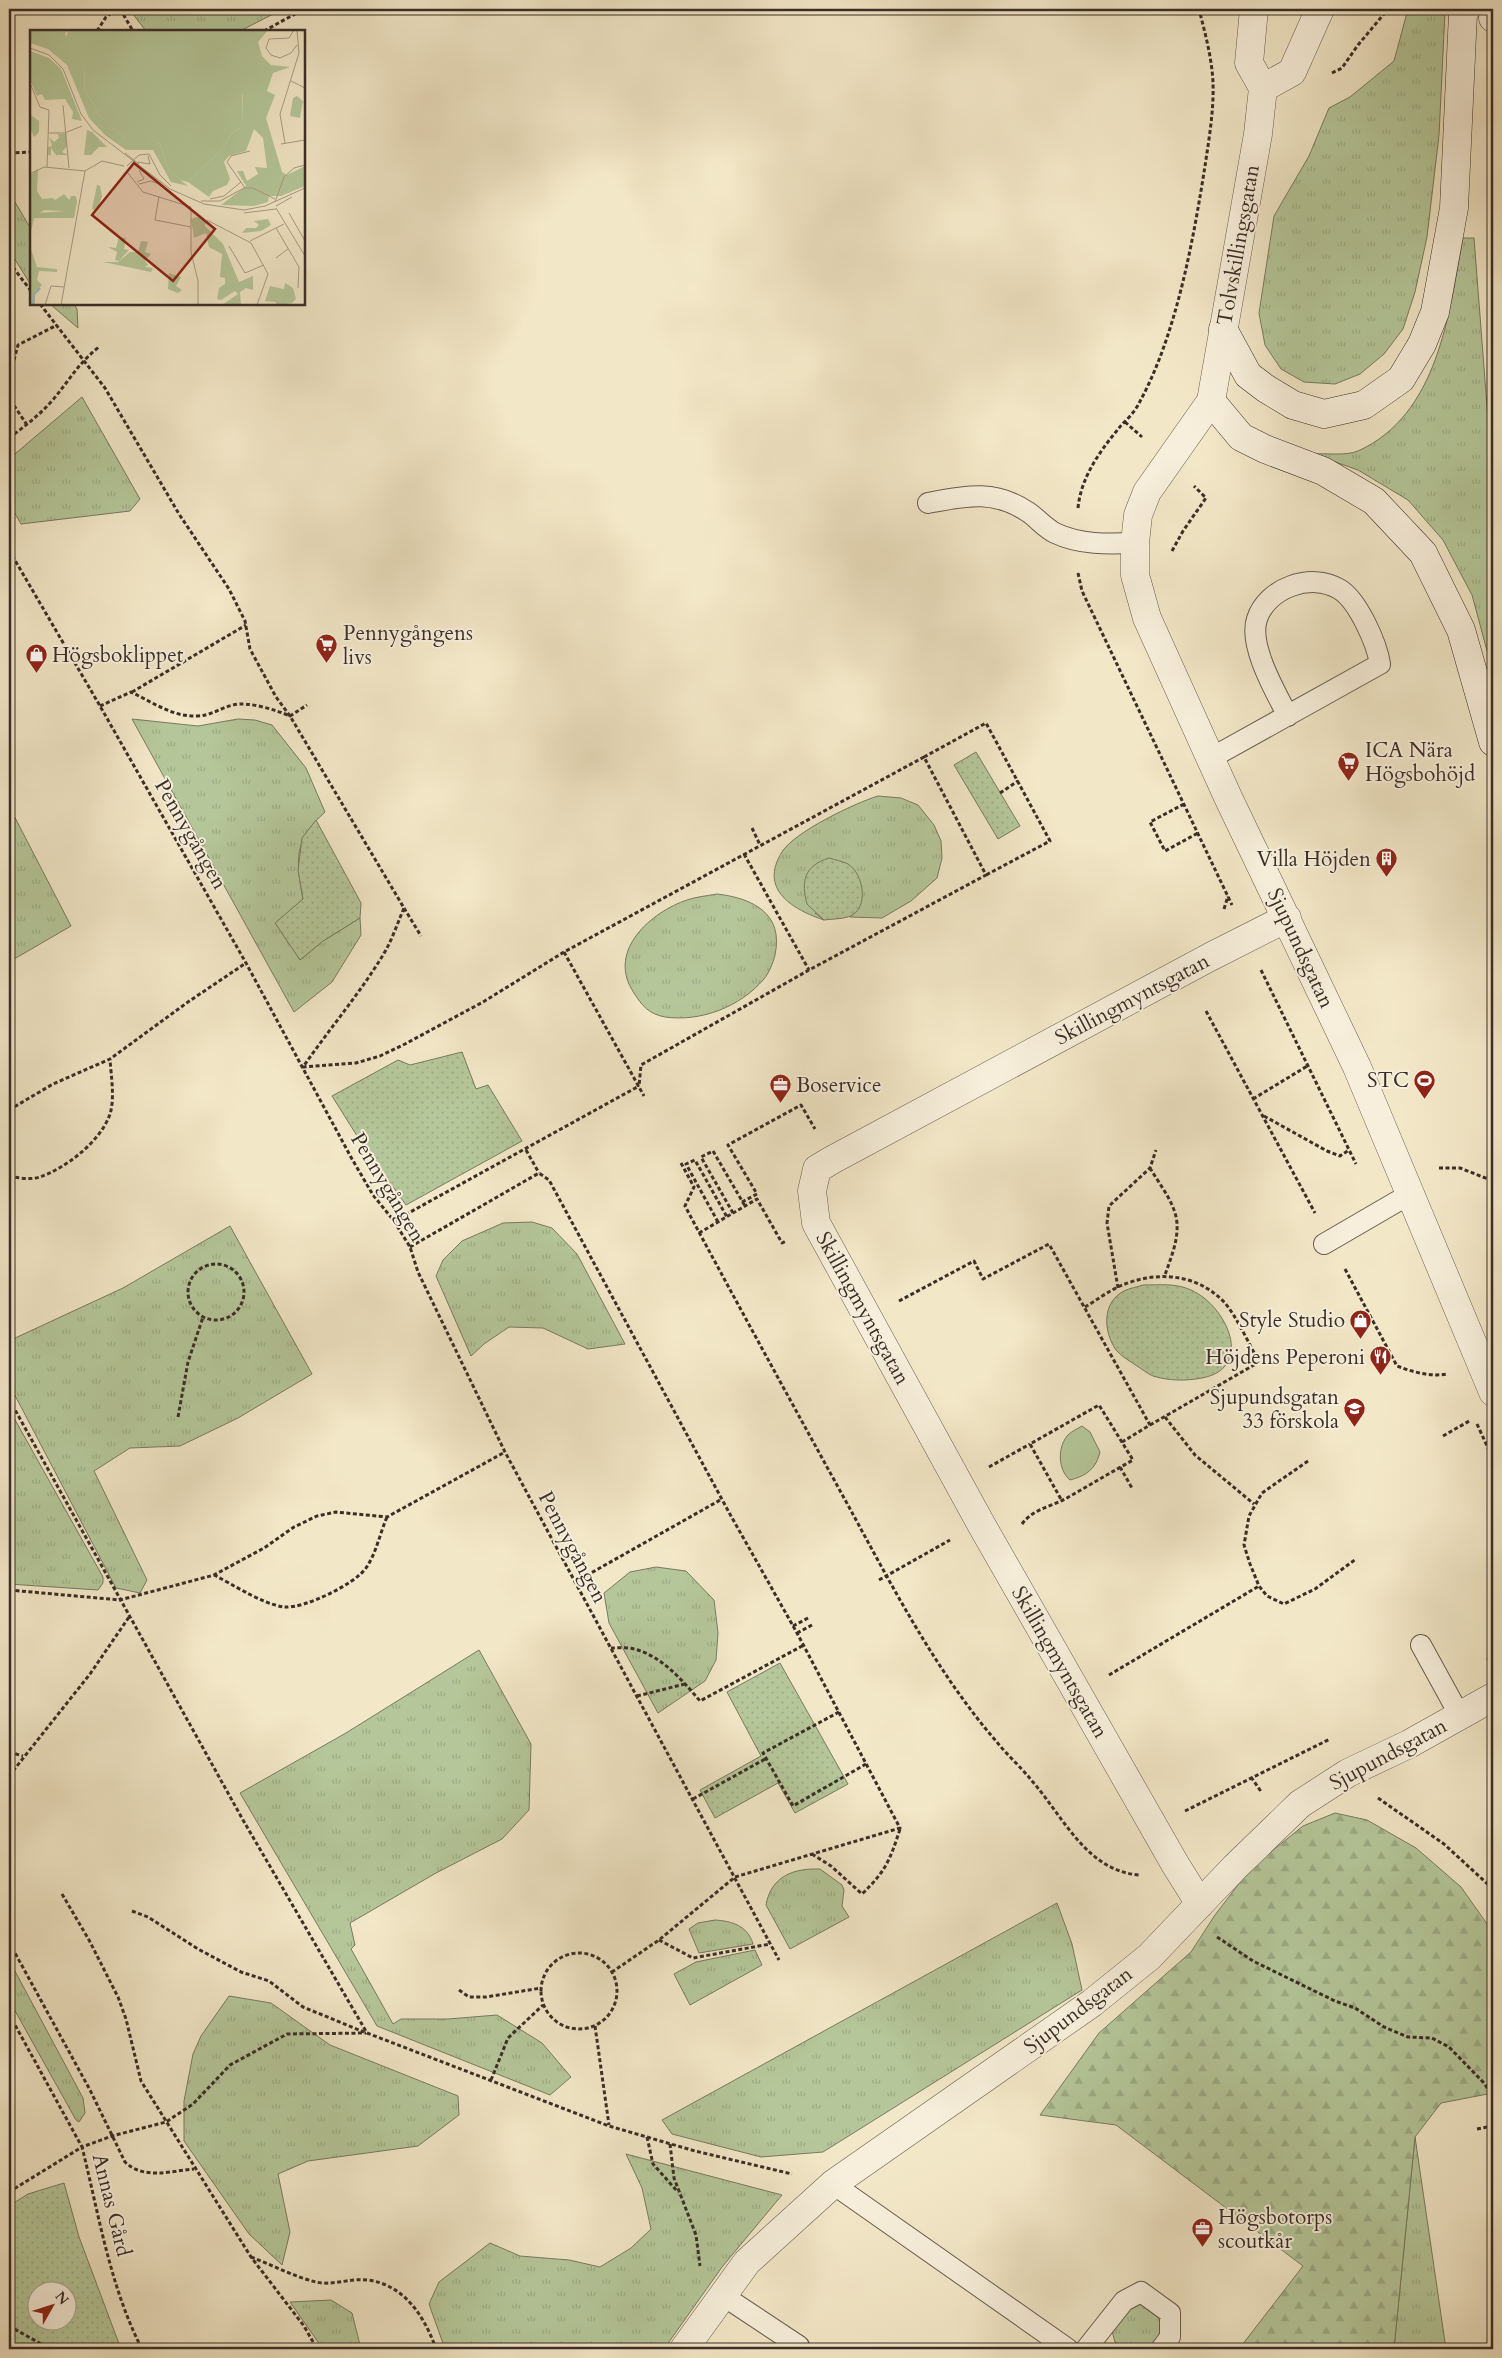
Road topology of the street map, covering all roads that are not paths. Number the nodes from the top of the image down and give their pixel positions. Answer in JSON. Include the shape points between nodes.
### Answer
{"nodes":[{"id":1,"x":1254,"y":9,"type":"edge"},
{"id":2,"x":1320,"y":9,"type":"edge"},
{"id":3,"x":1466,"y":9,"type":"edge"},
{"id":4,"x":1493,"y":9,"type":"edge"},
{"id":5,"x":1493,"y":18,"type":"edge"},
{"id":6,"x":1264,"y":88,"type":"junction"},
{"id":7,"x":1223,"y":329,"type":"junction"},
{"id":8,"x":1211,"y":402,"type":"junction"},
{"id":9,"x":928,"y":503,"type":"dead end"},
{"id":10,"x":1135,"y":543,"type":"junction"},
{"id":11,"x":1288,"y":716,"type":"junction"},
{"id":12,"x":1493,"y":742,"type":"edge"},
{"id":13,"x":1211,"y":758,"type":"junction"},
{"id":14,"x":1286,"y":918,"type":"junction"},
{"id":15,"x":1410,"y":1194,"type":"junction"},
{"id":16,"x":1327,"y":1242,"type":"road end"},
{"id":17,"x":1493,"y":1392,"type":"edge"},
{"id":18,"x":1421,"y":1645,"type":"dead end"},
{"id":19,"x":1493,"y":1697,"type":"edge"},
{"id":20,"x":1460,"y":1716,"type":"junction"},
{"id":21,"x":1194,"y":1910,"type":"junction"},
{"id":22,"x":833,"y":2184,"type":"junction"},
{"id":23,"x":722,"y":2295,"type":"junction"},
{"id":24,"x":799,"y":2346,"type":"dead end"},
{"id":25,"x":684,"y":2349,"type":"edge"},
{"id":26,"x":1068,"y":2349,"type":"edge"},
{"id":27,"x":1086,"y":2349,"type":"edge"},
{"id":28,"x":1161,"y":2349,"type":"edge"}],
"edges":[{"from":1,"to":6,"type":"street","via":[[1249,63]]},
{"from":2,"to":6,"type":"street","via":[[1292,72]]},
{"from":3,"to":7,"type":"street","via":[[1463,14],[1454,208],[1435,312],[1422,344],[1401,378],[1364,404],[1324,414],[1294,405],[1248,375]]},
{"from":4,"to":5,"type":"street"},
{"from":6,"to":7,"type":"street","name":"Tolvskillingsgatan"},
{"from":7,"to":8,"type":"street","name":"Tolvskillingsgatan"},
{"from":8,"to":10,"type":"street","name":"Sjupundsgatan","via":[[1147,492],[1138,515]]},
{"from":8,"to":12,"type":"street","via":[[1242,437],[1323,471],[1374,502],[1423,553],[1461,630]]},
{"from":9,"to":10,"type":"lane","via":[[968,495],[1000,499],[1026,511],[1054,533],[1101,544]]},
{"from":10,"to":13,"type":"street","name":"Sjupundsgatan","via":[[1135,575],[1147,618]]},
{"from":11,"to":11,"type":"lane","via":[[1380,664],[1378,651],[1356,608],[1339,589],[1300,582],[1269,600],[1256,620],[1257,641],[1266,673]]},
{"from":11,"to":13,"type":"lane"},
{"from":13,"to":14,"type":"street","name":"Sjupundsgatan"},
{"from":14,"to":15,"type":"street","name":"Sjupundsgatan","via":[[1357,1067]]},
{"from":14,"to":21,"type":"street","name":"Skillingmyntsgatan","via":[[832,1160],[817,1169],[812,1191],[816,1223],[981,1524],[1175,1864]]},
{"from":15,"to":16,"type":"lane"},
{"from":15,"to":17,"type":"street","name":"Sjupundsgatan"},
{"from":18,"to":20,"type":"lane"},
{"from":19,"to":20,"type":"street","name":"Sjupundsgatan"},
{"from":20,"to":21,"type":"street","name":"Sjupundsgatan","via":[[1348,1773],[1300,1804]]},
{"from":21,"to":22,"type":"street","name":"Sjupundsgatan","via":[[1149,1956],[1092,2003]]},
{"from":22,"to":23,"type":"street","name":"Sjupundsgatan","via":[[747,2262]]},
{"from":22,"to":26,"type":"lane"},
{"from":23,"to":24,"type":"lane"},
{"from":23,"to":25,"type":"street","name":"Sjupundsgatan"},
{"from":27,"to":28,"type":"lane","via":[[1124,2302],[1141,2292],[1170,2313],[1170,2337]]}]}
